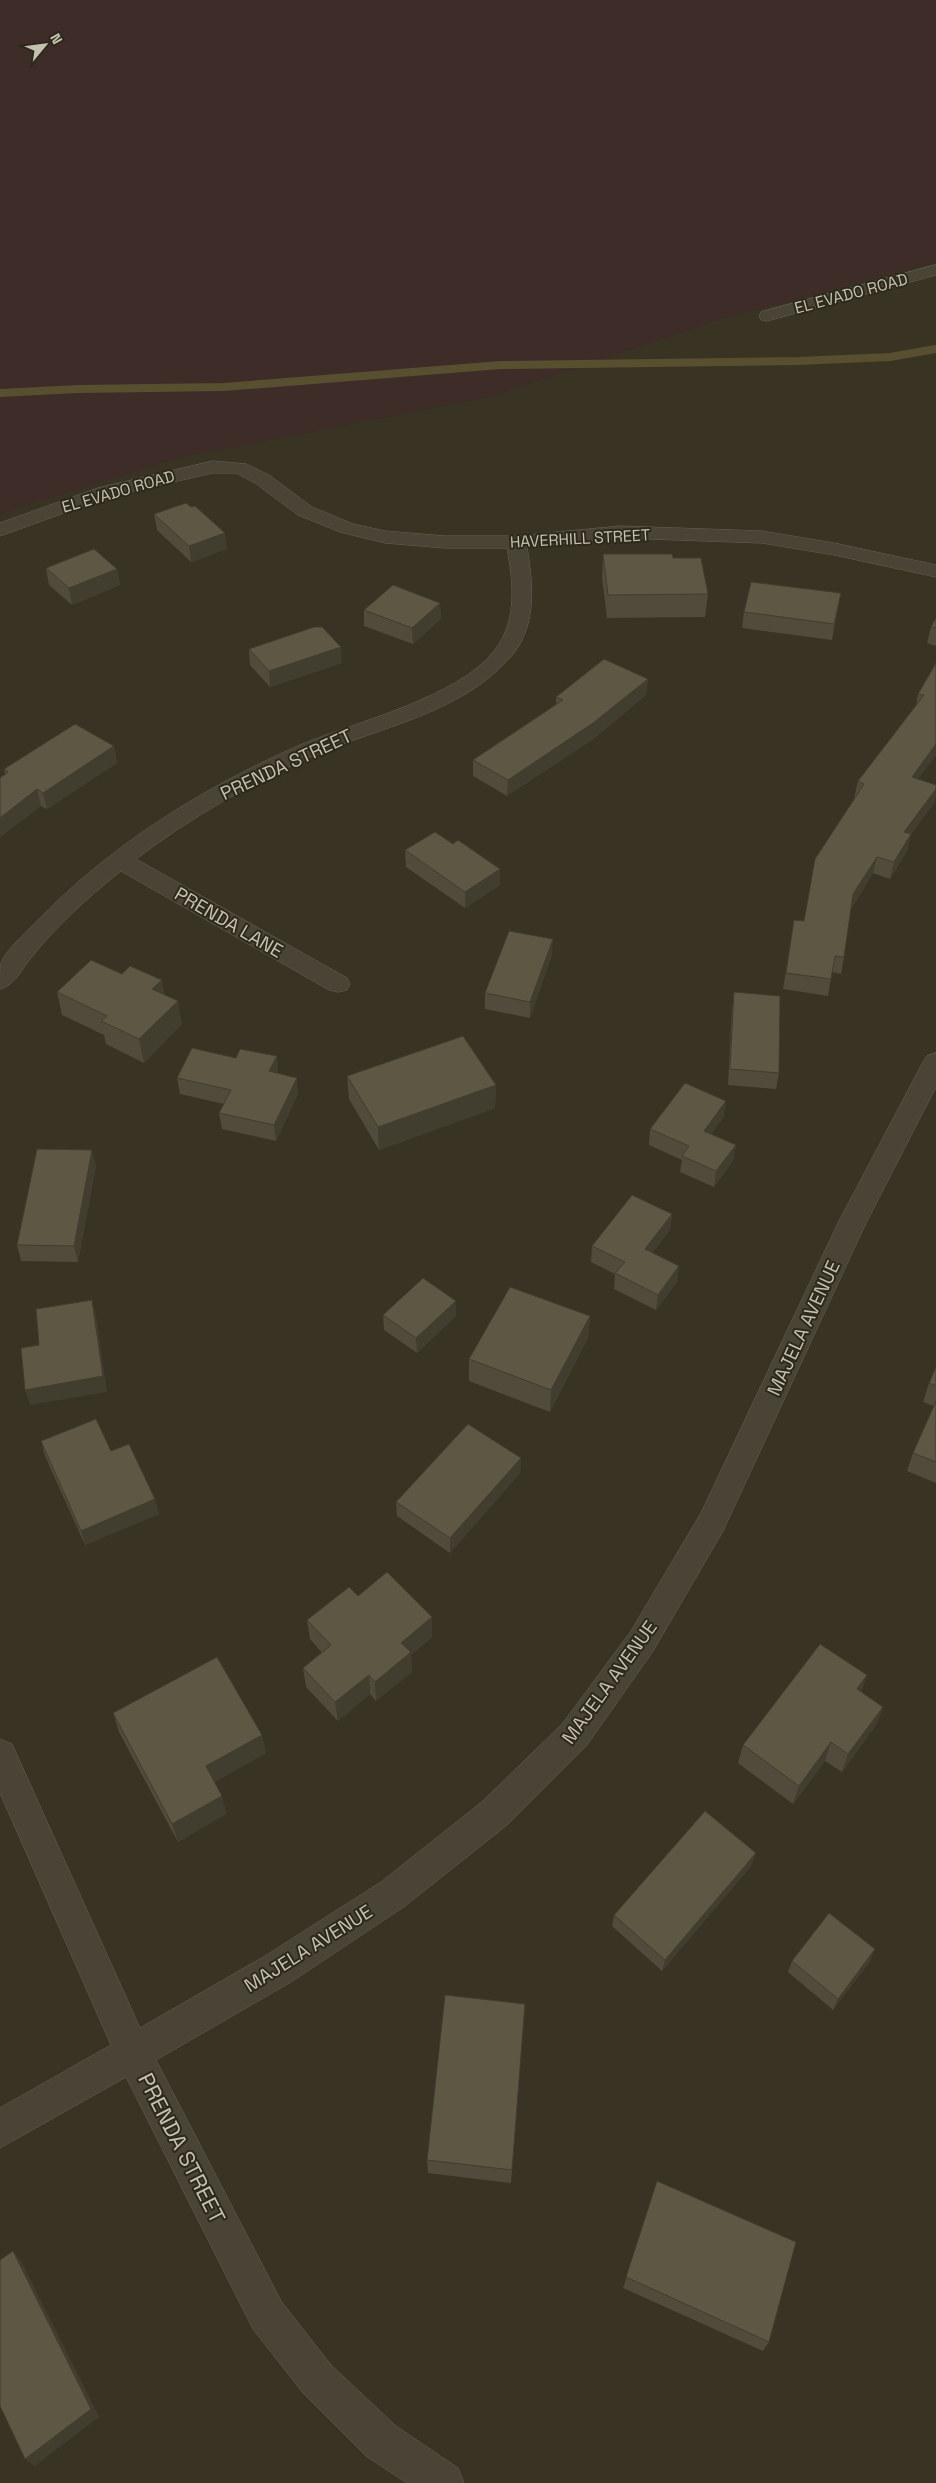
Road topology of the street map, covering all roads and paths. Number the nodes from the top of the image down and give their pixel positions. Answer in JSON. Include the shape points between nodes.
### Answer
{"nodes":[{"id":1,"x":936,"y":270,"type":"edge"},
{"id":2,"x":767,"y":316,"type":"dead end"},
{"id":3,"x":239,"y":468,"type":"joint"},
{"id":4,"x":0,"y":530,"type":"edge"},
{"id":5,"x":516,"y":542,"type":"junction"},
{"id":6,"x":936,"y":571,"type":"edge"},
{"id":7,"x":120,"y":860,"type":"junction"},
{"id":8,"x":0,"y":981,"type":"edge"},
{"id":9,"x":338,"y":984,"type":"dead end"},
{"id":10,"x":936,"y":1062,"type":"edge"},
{"id":11,"x":0,"y":1755,"type":"edge"},
{"id":12,"x":133,"y":2053,"type":"junction"},
{"id":13,"x":0,"y":2129,"type":"edge"},
{"id":14,"x":443,"y":2483,"type":"edge"}],
"edges":[{"from":1,"to":2,"type":"street","name":"EL EVADO ROAD"},
{"from":3,"to":4,"type":"street","name":"EL EVADO ROAD","via":[[213,467],[115,490]]},
{"from":3,"to":5,"type":"street","name":"HAVERHILL STREET","via":[[262,479],[305,510],[347,528],[385,538]]},
{"from":5,"to":6,"type":"street","name":"HAVERHILL STREET","via":[[620,532],[762,537],[834,548]]},
{"from":5,"to":7,"type":"street","name":"PRENDA STREET","via":[[525,596],[518,626],[501,656],[469,683],[242,780]]},
{"from":7,"to":8,"type":"street","name":"PRENDA STREET","via":[[62,910]]},
{"from":7,"to":9,"type":"street","name":"PRENDA LANE"},
{"from":10,"to":12,"type":"street","name":"MAJELA AVENUE","via":[[852,1223],[712,1522],[642,1641],[575,1734],[495,1813],[393,1894],[278,1969]]},
{"from":11,"to":12,"type":"street","name":"PRENDA STREET"},
{"from":12,"to":13,"type":"street","name":"MAJELA AVENUE"},
{"from":12,"to":14,"type":"street","name":"PRENDA STREET","via":[[267,2314],[317,2379],[381,2441]]}]}
